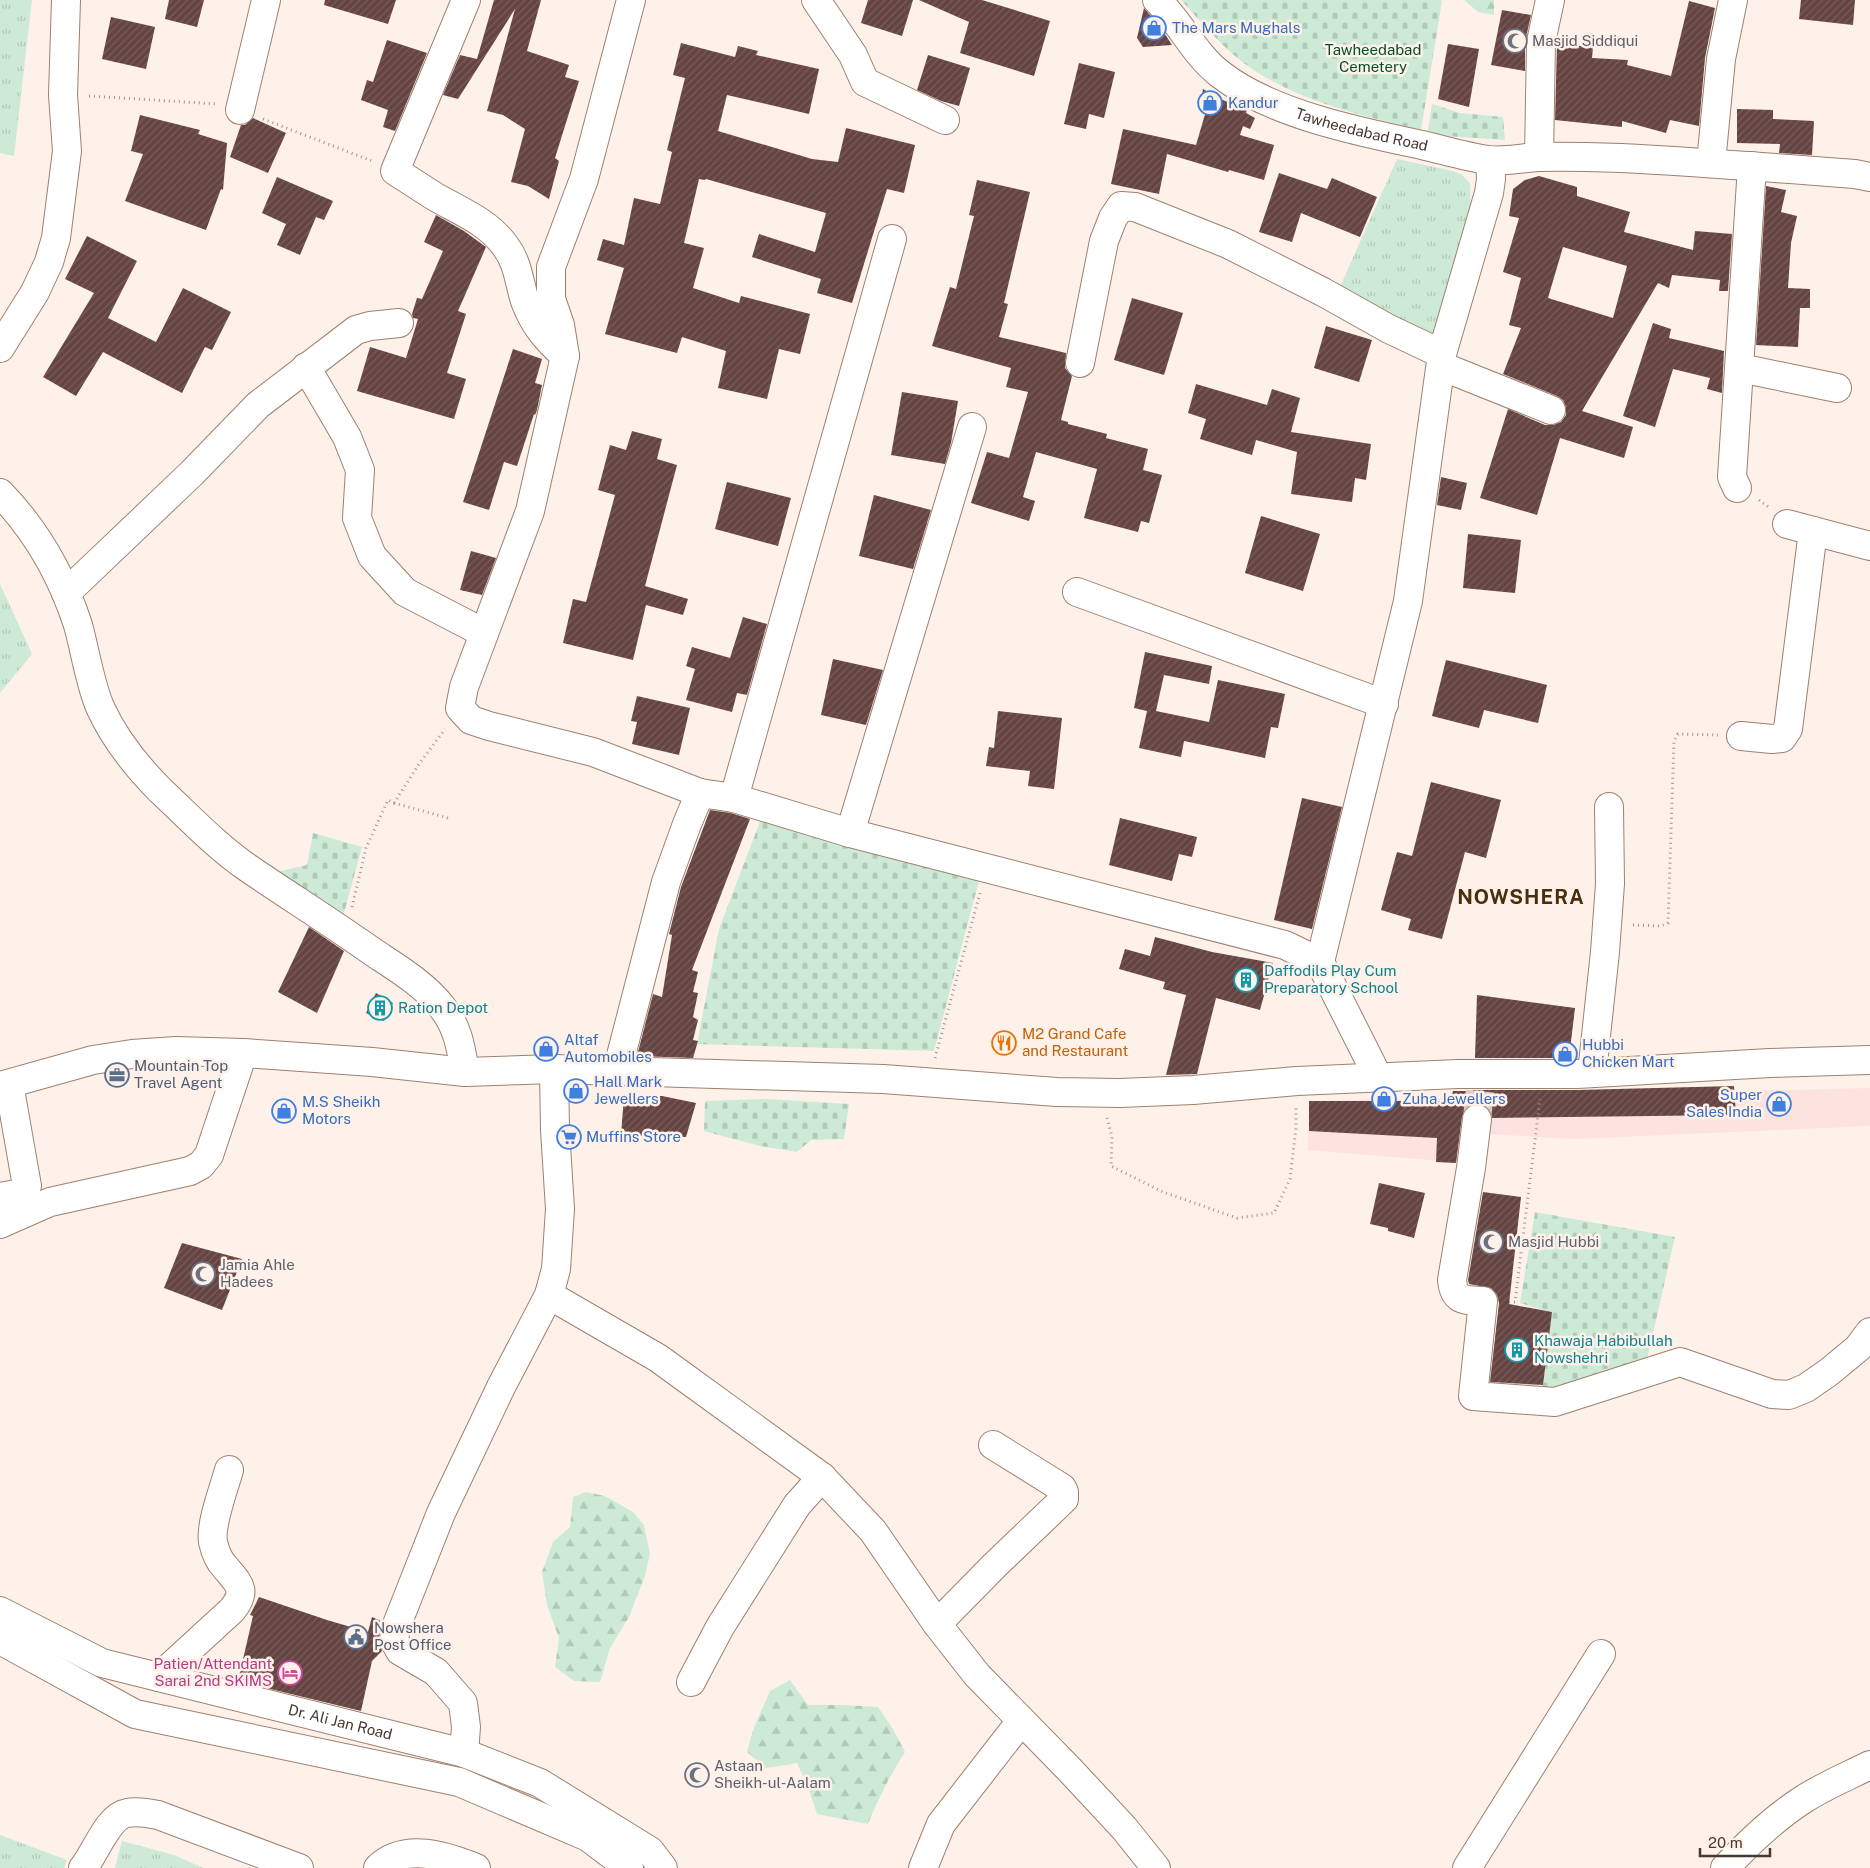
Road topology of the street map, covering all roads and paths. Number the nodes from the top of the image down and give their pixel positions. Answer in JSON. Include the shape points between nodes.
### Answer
{"nodes":[{"id":1,"x":66,"y":0,"type":"edge"},
{"id":2,"x":266,"y":0,"type":"edge"},
{"id":3,"x":466,"y":0,"type":"edge"},
{"id":4,"x":631,"y":0,"type":"edge"},
{"id":5,"x":816,"y":0,"type":"edge"},
{"id":6,"x":1157,"y":0,"type":"edge"},
{"id":7,"x":1550,"y":0,"type":"edge"},
{"id":8,"x":1733,"y":0,"type":"edge"},
{"id":9,"x":240,"y":110,"type":"dead end"},
{"id":10,"x":944,"y":120,"type":"dead end"},
{"id":11,"x":1539,"y":157,"type":"junction"},
{"id":12,"x":1490,"y":161,"type":"junction"},
{"id":13,"x":1711,"y":163,"type":"junction"},
{"id":14,"x":1752,"y":166,"type":"junction"},
{"id":15,"x":1870,"y":177,"type":"edge"},
{"id":16,"x":892,"y":239,"type":"dead end"},
{"id":17,"x":399,"y":323,"type":"dead end"},
{"id":18,"x":1,"y":346,"type":"edge"},
{"id":19,"x":565,"y":356,"type":"junction"},
{"id":20,"x":1441,"y":360,"type":"junction"},
{"id":21,"x":1080,"y":363,"type":"dead end"},
{"id":22,"x":306,"y":367,"type":"junction"},
{"id":23,"x":1740,"y":368,"type":"junction"},
{"id":24,"x":1837,"y":388,"type":"dead end"},
{"id":25,"x":1550,"y":410,"type":"dead end"},
{"id":26,"x":972,"y":427,"type":"dead end"},
{"id":27,"x":1737,"y":488,"type":"dead end"},
{"id":28,"x":0,"y":493,"type":"edge"},
{"id":29,"x":1787,"y":524,"type":"dead end"},
{"id":30,"x":1813,"y":531,"type":"junction"},
{"id":31,"x":1870,"y":546,"type":"edge"},
{"id":32,"x":1078,"y":592,"type":"dead end"},
{"id":33,"x":66,"y":593,"type":"junction"},
{"id":34,"x":484,"y":633,"type":"junction"},
{"id":35,"x":1384,"y":704,"type":"junction"},
{"id":36,"x":460,"y":708,"type":"junction"},
{"id":37,"x":1741,"y":736,"type":"joint"},
{"id":38,"x":700,"y":793,"type":"junction"},
{"id":39,"x":734,"y":798,"type":"junction"},
{"id":40,"x":394,"y":803,"type":"junction"},
{"id":41,"x":1609,"y":807,"type":"dead end"},
{"id":42,"x":448,"y":818,"type":"dead end"},
{"id":43,"x":850,"y":833,"type":"junction"},
{"id":44,"x":981,"y":888,"type":"dead end"},
{"id":45,"x":1607,"y":924,"type":"junction"},
{"id":46,"x":344,"y":932,"type":"junction"},
{"id":47,"x":1320,"y":962,"type":"junction"},
{"id":48,"x":243,"y":1053,"type":"junction"},
{"id":49,"x":1870,"y":1060,"type":"edge"},
{"id":50,"x":554,"y":1069,"type":"junction"},
{"id":51,"x":617,"y":1071,"type":"junction"},
{"id":52,"x":466,"y":1072,"type":"junction"},
{"id":53,"x":1592,"y":1073,"type":"junction"},
{"id":54,"x":1378,"y":1077,"type":"junction"},
{"id":55,"x":928,"y":1083,"type":"junction"},
{"id":56,"x":5,"y":1085,"type":"edge"},
{"id":57,"x":1541,"y":1090,"type":"dead end"},
{"id":58,"x":1296,"y":1104,"type":"dead end"},
{"id":59,"x":1106,"y":1116,"type":"dead end"},
{"id":60,"x":1477,"y":1119,"type":"tunnel mouth"},
{"id":61,"x":11,"y":1153,"type":"edge"},
{"id":62,"x":0,"y":1197,"type":"edge"},
{"id":63,"x":0,"y":1224,"type":"edge"},
{"id":64,"x":549,"y":1295,"type":"junction"},
{"id":65,"x":1483,"y":1301,"type":"junction"},
{"id":66,"x":1870,"y":1332,"type":"edge"},
{"id":67,"x":993,"y":1445,"type":"dead end"},
{"id":68,"x":230,"y":1470,"type":"dead end"},
{"id":69,"x":822,"y":1477,"type":"junction"},
{"id":70,"x":0,"y":1612,"type":"edge"},
{"id":71,"x":937,"y":1624,"type":"junction"},
{"id":72,"x":0,"y":1640,"type":"edge"},
{"id":73,"x":1601,"y":1654,"type":"dead end"},
{"id":74,"x":102,"y":1663,"type":"junction"},
{"id":75,"x":160,"y":1677,"type":"junction"},
{"id":76,"x":690,"y":1682,"type":"dead end"},
{"id":77,"x":94,"y":1692,"type":"junction"},
{"id":78,"x":1021,"y":1721,"type":"junction"},
{"id":79,"x":464,"y":1753,"type":"junction"},
{"id":80,"x":1870,"y":1765,"type":"edge"},
{"id":81,"x":85,"y":1867,"type":"edge"},
{"id":82,"x":299,"y":1868,"type":"edge"},
{"id":83,"x":378,"y":1868,"type":"edge"},
{"id":84,"x":476,"y":1868,"type":"edge"},
{"id":85,"x":629,"y":1868,"type":"edge"},
{"id":86,"x":663,"y":1868,"type":"edge"},
{"id":87,"x":923,"y":1868,"type":"edge"},
{"id":88,"x":1156,"y":1868,"type":"edge"},
{"id":89,"x":1467,"y":1868,"type":"edge"},
{"id":90,"x":1725,"y":1868,"type":"edge"}],
"edges":[{"from":1,"to":18,"type":"main road","via":[[63,95],[67,151],[56,238],[35,292]]},
{"from":2,"to":9,"type":"main road"},
{"from":3,"to":19,"type":"main road","via":[[396,170],[484,223],[505,246],[516,264],[525,300],[536,325]]},
{"from":4,"to":19,"type":"main road","via":[[584,179],[551,267],[551,299],[560,325]]},
{"from":5,"to":10,"type":"main road","via":[[853,55],[865,82]]},
{"from":6,"to":12,"type":"main road","name":"Tawheedabad Road","via":[[1199,54],[1220,74],[1262,100],[1360,130]]},
{"from":7,"to":11,"type":"main road","via":[[1541,42]]},
{"from":8,"to":13,"type":"main road","via":[[1721,59]]},
{"from":11,"to":12,"type":"main road","name":"Tawheedabad Road"},
{"from":11,"to":13,"type":"main road","name":"Tawheedabad Road"},
{"from":12,"to":20,"type":"main road","via":[[1489,193]]},
{"from":13,"to":14,"type":"main road","name":"Tawheedabad Road"},
{"from":14,"to":15,"type":"main road","name":"Tawheedabad Road"},
{"from":14,"to":23,"type":"main road"},
{"from":16,"to":39,"type":"main road"},
{"from":17,"to":22,"type":"main road","via":[[356,330]]},
{"from":19,"to":34,"type":"main road","via":[[530,511]]},
{"from":20,"to":21,"type":"main road","via":[[1323,292],[1228,244],[1135,207],[1122,206],[1113,218],[1104,241]]},
{"from":20,"to":25,"type":"main road"},
{"from":20,"to":35,"type":"main road","via":[[1408,601]]},
{"from":22,"to":33,"type":"main road","via":[[258,405]]},
{"from":22,"to":34,"type":"main road","via":[[347,437],[360,470],[357,518],[372,556],[405,592]]},
{"from":23,"to":24,"type":"main road"},
{"from":23,"to":27,"type":"main road","via":[[1732,477]]},
{"from":26,"to":43,"type":"main road"},
{"from":28,"to":33,"type":"main road","via":[[35,535]]},
{"from":29,"to":30,"type":"main road"},
{"from":30,"to":31,"type":"main road"},
{"from":30,"to":37,"type":"main road","via":[[1788,729],[1782,738]]},
{"from":32,"to":35,"type":"main road"},
{"from":33,"to":46,"type":"main road","via":[[99,705],[114,734],[137,763],[166,795],[245,866]]},
{"from":34,"to":36,"type":"main road","via":[[464,686]]},
{"from":35,"to":47,"type":"main road"},
{"from":36,"to":38,"type":"main road","via":[[471,720],[593,752]]},
{"from":36,"to":40,"type":"path"},
{"from":37,"to":45,"type":"path","via":[[1678,734],[1674,741],[1668,923],[1660,926]]},
{"from":38,"to":39,"type":"main road"},
{"from":38,"to":51,"type":"main road","via":[[666,882]]},
{"from":39,"to":43,"type":"main road"},
{"from":40,"to":42,"type":"path"},
{"from":40,"to":46,"type":"path","via":[[388,800],[366,848]]},
{"from":41,"to":45,"type":"main road"},
{"from":43,"to":47,"type":"main road","via":[[1285,945]]},
{"from":44,"to":55,"type":"path"},
{"from":45,"to":53,"type":"main road"},
{"from":46,"to":52,"type":"main road","via":[[417,982],[442,1007],[458,1033]]},
{"from":47,"to":54,"type":"main road"},
{"from":48,"to":52,"type":"main road"},
{"from":48,"to":56,"type":"main road","via":[[176,1051],[132,1054],[93,1060]]},
{"from":48,"to":63,"type":"main road","via":[[209,1155],[201,1165],[190,1171],[50,1202]]},
{"from":49,"to":53,"type":"main road"},
{"from":50,"to":51,"type":"main road"},
{"from":50,"to":52,"type":"main road"},
{"from":50,"to":64,"type":"main road","via":[[560,1209],[556,1269]]},
{"from":51,"to":55,"type":"main road"},
{"from":53,"to":54,"type":"main road","via":[[1481,1082]]},
{"from":54,"to":55,"type":"main road","via":[[1120,1092],[1056,1092]]},
{"from":56,"to":61,"type":"main road"},
{"from":57,"to":65,"type":"path","via":[[1515,1302]]},
{"from":58,"to":59,"type":"path","via":[[1290,1179],[1274,1213],[1237,1218],[1163,1192],[1111,1166],[1112,1137]]},
{"from":60,"to":65,"type":"main road","via":[[1452,1280],[1457,1296],[1463,1300]]},
{"from":61,"to":62,"type":"main road","via":[[27,1186],[22,1193]]},
{"from":64,"to":69,"type":"main road","via":[[658,1358]]},
{"from":64,"to":79,"type":"main road","via":[[441,1513],[396,1627],[394,1640],[400,1651],[436,1672],[463,1704],[466,1727]]},
{"from":65,"to":66,"type":"main road","via":[[1473,1396],[1555,1402],[1680,1362],[1772,1394],[1790,1395],[1830,1372],[1858,1348]]},
{"from":67,"to":71,"type":"main road","via":[[1062,1488],[1064,1499]]},
{"from":68,"to":75,"type":"main road","via":[[216,1515],[213,1541],[224,1566],[238,1580],[241,1590],[239,1601]]},
{"from":69,"to":71,"type":"main road","via":[[873,1531]]},
{"from":69,"to":76,"type":"main road","via":[[797,1505],[720,1627]]},
{"from":70,"to":74,"type":"main road","name":"Dr. Ali Jan Road"},
{"from":71,"to":78,"type":"main road","via":[[977,1675]]},
{"from":72,"to":77,"type":"main road"},
{"from":73,"to":89,"type":"main road"},
{"from":74,"to":75,"type":"main road","name":"Dr. Ali Jan Road"},
{"from":74,"to":77,"type":"main road"},
{"from":75,"to":79,"type":"main road","name":"Dr. Ali Jan Road"},
{"from":77,"to":85,"type":"main road","via":[[135,1714],[459,1782],[588,1837]]},
{"from":78,"to":87,"type":"main road","via":[[941,1824]]},
{"from":78,"to":88,"type":"main road","via":[[1124,1828]]},
{"from":79,"to":86,"type":"main road","name":"Dr. Ali Jan Road","via":[[540,1782],[650,1851]]},
{"from":80,"to":90,"type":"main road","via":[[1805,1798],[1774,1820]]},
{"from":81,"to":82,"type":"main road","via":[[112,1822],[124,1813],[140,1812],[158,1815]]},
{"from":83,"to":84,"type":"main road","via":[[399,1856],[426,1853]]}]}
